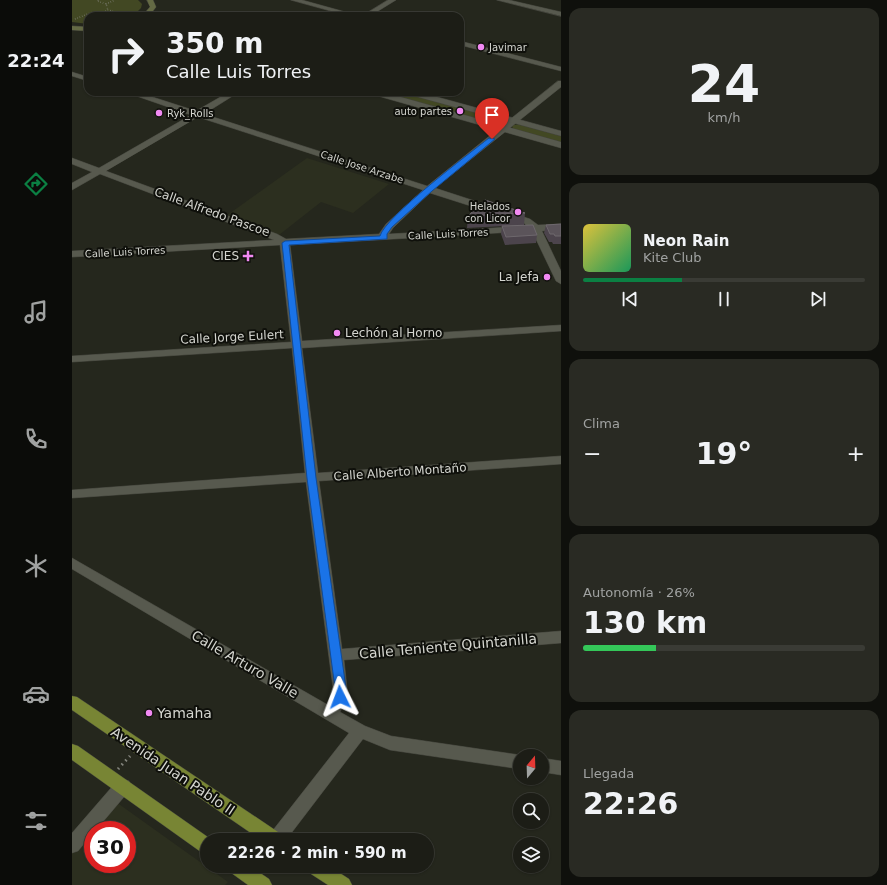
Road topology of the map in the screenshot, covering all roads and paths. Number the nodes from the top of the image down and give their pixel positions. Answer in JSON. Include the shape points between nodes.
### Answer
{"nodes":[{"id":1,"x":98,"y":0,"type":"edge"},
{"id":2,"x":115,"y":0,"type":"edge"},
{"id":3,"x":150,"y":0,"type":"edge"},
{"id":4,"x":294,"y":0,"type":"edge"},
{"id":5,"x":393,"y":0,"type":"edge"},
{"id":6,"x":500,"y":0,"type":"edge"},
{"id":7,"x":106,"y":4,"type":"junction"},
{"id":8,"x":108,"y":10,"type":"junction"},
{"id":9,"x":103,"y":12,"type":"dead end"},
{"id":10,"x":115,"y":12,"type":"edge"},
{"id":11,"x":150,"y":12,"type":"edge"},
{"id":12,"x":341,"y":12,"type":"edge"},
{"id":13,"x":372,"y":12,"type":"edge"},
{"id":14,"x":561,"y":14,"type":"edge"},
{"id":15,"x":84,"y":16,"type":"edge"},
{"id":16,"x":78,"y":18,"type":"dead end"},
{"id":17,"x":72,"y":28,"type":"edge"},
{"id":18,"x":84,"y":29,"type":"edge"},
{"id":19,"x":464,"y":44,"type":"edge"},
{"id":20,"x":561,"y":69,"type":"edge"},
{"id":21,"x":72,"y":74,"type":"edge"},
{"id":22,"x":84,"y":78,"type":"edge"},
{"id":23,"x":561,"y":83,"type":"edge"},
{"id":24,"x":143,"y":96,"type":"edge"},
{"id":25,"x":229,"y":96,"type":"edge"},
{"id":26,"x":388,"y":96,"type":"edge"},
{"id":27,"x":424,"y":96,"type":"edge"},
{"id":28,"x":199,"y":114,"type":"junction"},
{"id":29,"x":514,"y":121,"type":"junction"},
{"id":30,"x":504,"y":129,"type":"junction"},
{"id":31,"x":561,"y":134,"type":"edge"},
{"id":32,"x":561,"y":145,"type":"edge"},
{"id":33,"x":72,"y":160,"type":"edge"},
{"id":34,"x":99,"y":171,"type":"junction"},
{"id":35,"x":72,"y":187,"type":"edge"},
{"id":36,"x":429,"y":189,"type":"junction"},
{"id":37,"x":561,"y":227,"type":"edge"},
{"id":38,"x":536,"y":228,"type":"junction"},
{"id":39,"x":384,"y":238,"type":"junction"},
{"id":40,"x":285,"y":243,"type":"junction"},
{"id":41,"x":72,"y":254,"type":"edge"},
{"id":42,"x":561,"y":281,"type":"edge"},
{"id":43,"x":561,"y":328,"type":"edge"},
{"id":44,"x":297,"y":346,"type":"junction"},
{"id":45,"x":72,"y":360,"type":"edge"},
{"id":46,"x":561,"y":460,"type":"edge"},
{"id":47,"x":312,"y":478,"type":"junction"},
{"id":48,"x":72,"y":494,"type":"edge"},
{"id":49,"x":72,"y":563,"type":"edge"},
{"id":50,"x":561,"y":637,"type":"edge"},
{"id":51,"x":336,"y":655,"type":"junction"},
{"id":52,"x":72,"y":702,"type":"edge"},
{"id":53,"x":331,"y":714,"type":"junction"},
{"id":54,"x":360,"y":731,"type":"junction"},
{"id":55,"x":139,"y":748,"type":"junction"},
{"id":56,"x":72,"y":751,"type":"edge"},
{"id":57,"x":513,"y":761,"type":"edge"},
{"id":58,"x":549,"y":766,"type":"edge"},
{"id":59,"x":561,"y":768,"type":"edge"},
{"id":60,"x":116,"y":782,"type":"junction"},
{"id":61,"x":266,"y":833,"type":"edge"},
{"id":62,"x":281,"y":833,"type":"edge"},
{"id":63,"x":200,"y":841,"type":"edge"},
{"id":64,"x":72,"y":845,"type":"edge"},
{"id":65,"x":246,"y":873,"type":"edge"},
{"id":66,"x":325,"y":873,"type":"edge"},
{"id":67,"x":263,"y":885,"type":"edge"},
{"id":68,"x":343,"y":885,"type":"edge"}],
"edges":[{"from":1,"to":7,"type":"path"},
{"from":2,"to":7,"type":"path"},
{"from":3,"to":11,"type":"main road","via":[[153,7]]},
{"from":4,"to":12,"type":"street"},
{"from":5,"to":13,"type":"street"},
{"from":6,"to":14,"type":"street"},
{"from":7,"to":8,"type":"path"},
{"from":8,"to":9,"type":"path"},
{"from":8,"to":10,"type":"path"},
{"from":15,"to":16,"type":"path"},
{"from":17,"to":18,"type":"main road"},
{"from":19,"to":20,"type":"street"},
{"from":21,"to":22,"type":"street"},
{"from":23,"to":29,"type":"street"},
{"from":24,"to":28,"type":"street","name":"Calle Jose Arzabe"},
{"from":25,"to":28,"type":"street"},
{"from":26,"to":30,"type":"street"},
{"from":27,"to":29,"type":"street"},
{"from":28,"to":34,"type":"street"},
{"from":28,"to":36,"type":"street","name":"Calle Jose Arzabe"},
{"from":29,"to":30,"type":"street"},
{"from":29,"to":31,"type":"street"},
{"from":30,"to":32,"type":"street"},
{"from":30,"to":36,"type":"street"},
{"from":33,"to":34,"type":"street","name":"Calle Alfredo Pascoe"},
{"from":34,"to":35,"type":"street"},
{"from":34,"to":40,"type":"street","name":"Calle Alfredo Pascoe","via":[[274,236]]},
{"from":36,"to":38,"type":"street","name":"Calle Jose Arzabe","via":[[527,221]]},
{"from":36,"to":39,"type":"street","via":[[389,226]]},
{"from":37,"to":38,"type":"street","name":"Calle Luis Torres"},
{"from":38,"to":39,"type":"street","name":"Calle Luis Torres"},
{"from":38,"to":42,"type":"street"},
{"from":39,"to":40,"type":"street","name":"Calle Luis Torres"},
{"from":40,"to":41,"type":"street","name":"Calle Luis Torres"},
{"from":40,"to":44,"type":"street"},
{"from":43,"to":44,"type":"street","name":"Calle Jorge Eulert"},
{"from":44,"to":45,"type":"street","name":"Calle Jorge Eulert"},
{"from":44,"to":47,"type":"street"},
{"from":46,"to":47,"type":"street","name":"Calle Alberto Montaño"},
{"from":47,"to":48,"type":"street","name":"Calle Alberto Montaño"},
{"from":47,"to":51,"type":"street"},
{"from":49,"to":53,"type":"street","name":"Calle Arturo Valle"},
{"from":50,"to":51,"type":"street","name":"Calle Teniente Quintanilla"},
{"from":51,"to":53,"type":"street","via":[[340,697]]},
{"from":52,"to":55,"type":"highway","name":"Avenida Juan Pablo II"},
{"from":53,"to":54,"type":"street","name":"Calle Arturo Valle"},
{"from":54,"to":57,"type":"street","name":"Calle Arturo Valle","via":[[390,743]]},
{"from":54,"to":62,"type":"street"},
{"from":55,"to":60,"type":"path"},
{"from":55,"to":61,"type":"highway","name":"Avenida Juan Pablo II"},
{"from":56,"to":60,"type":"highway"},
{"from":58,"to":59,"type":"street"},
{"from":60,"to":63,"type":"highway"},
{"from":60,"to":64,"type":"street"},
{"from":65,"to":67,"type":"highway"},
{"from":66,"to":68,"type":"highway"}]}
